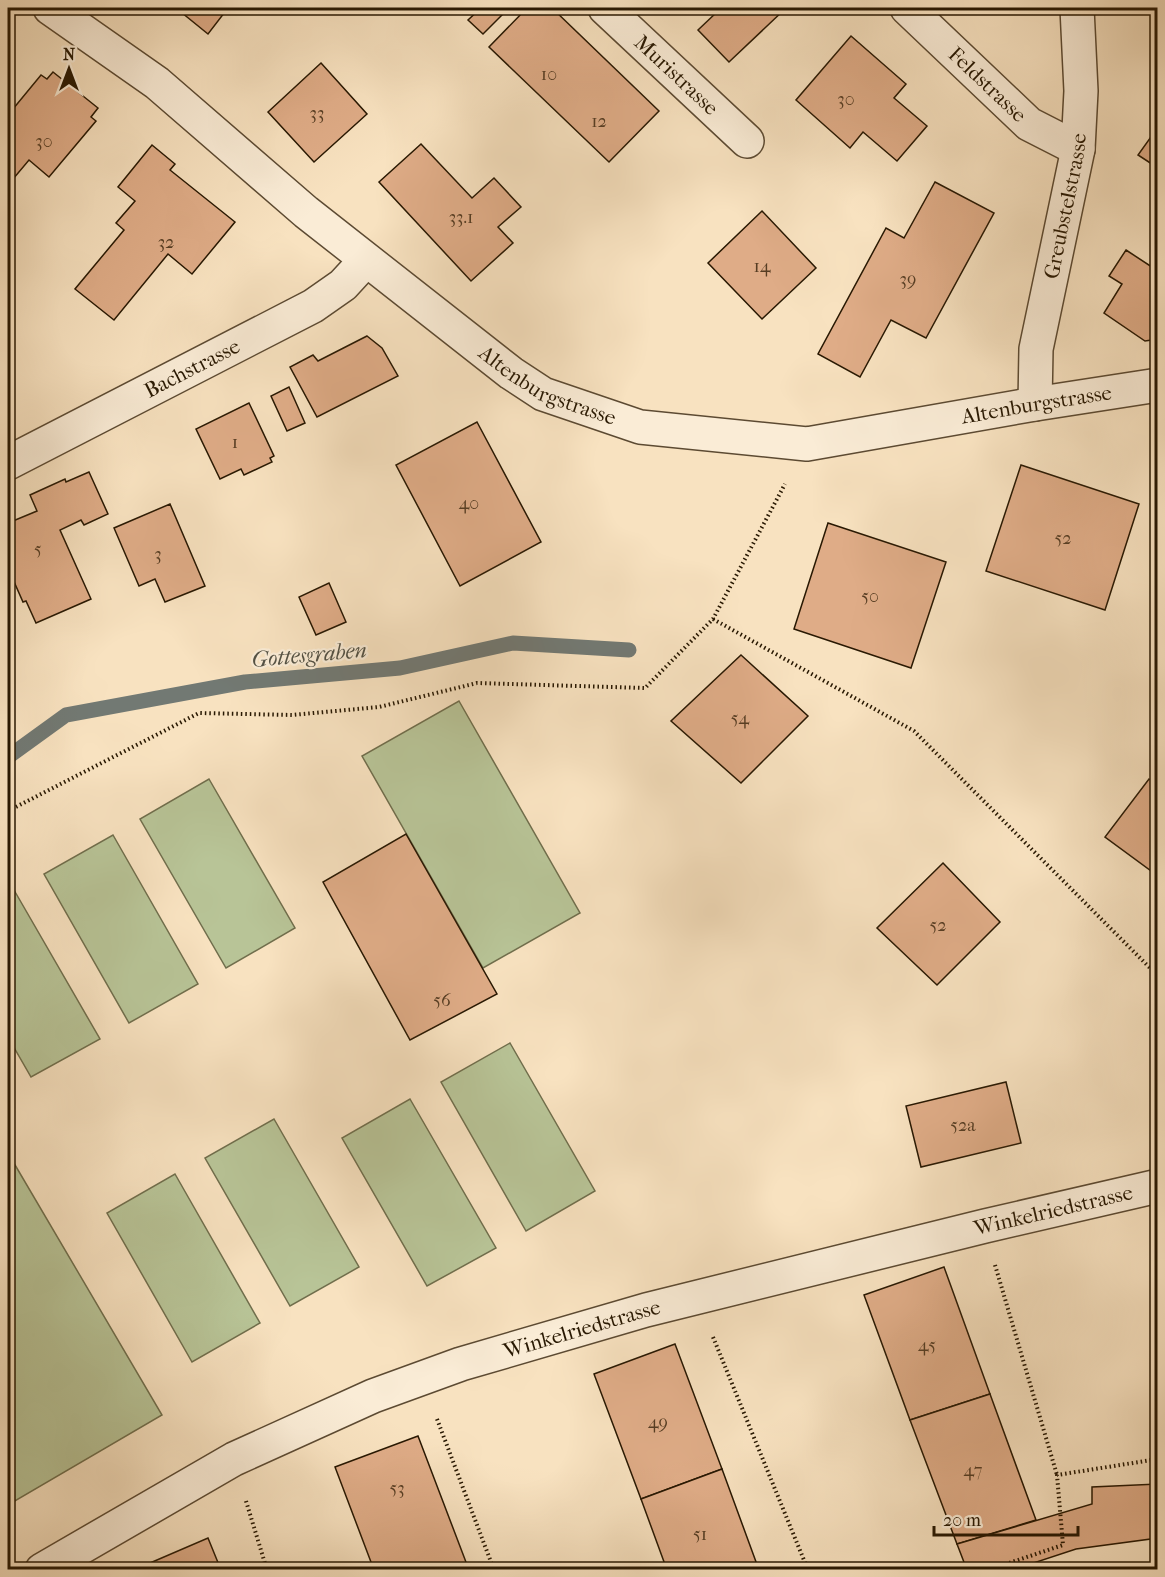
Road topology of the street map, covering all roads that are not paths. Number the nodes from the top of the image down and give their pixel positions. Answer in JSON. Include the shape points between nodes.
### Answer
{"nodes":[{"id":1,"x":51,"y":8,"type":"edge"},
{"id":2,"x":605,"y":8,"type":"edge"},
{"id":3,"x":907,"y":8,"type":"edge"},
{"id":4,"x":1077,"y":8,"type":"edge"},
{"id":5,"x":747,"y":141,"type":"dead end"},
{"id":6,"x":1078,"y":149,"type":"junction"},
{"id":7,"x":366,"y":260,"type":"junction"},
{"id":8,"x":1158,"y":385,"type":"edge"},
{"id":9,"x":1035,"y":404,"type":"junction"},
{"id":10,"x":8,"y":463,"type":"edge"},
{"id":11,"x":1158,"y":1186,"type":"edge"},
{"id":12,"x":42,"y":1569,"type":"edge"}],
"edges":[{"from":1,"to":7,"type":"street","name":"Altenburgstrasse","via":[[157,83]]},
{"from":2,"to":5,"type":"street","name":"Muristrasse"},
{"from":3,"to":6,"type":"street","name":"Feldstrasse","via":[[1029,124]]},
{"from":4,"to":6,"type":"street","name":"Greubstelstrasse","via":[[1081,91]]},
{"from":6,"to":9,"type":"street","name":"Greubstelstrasse","via":[[1036,349]]},
{"from":7,"to":9,"type":"street","name":"Altenburgstrasse","via":[[543,394],[640,427],[807,444]]},
{"from":7,"to":10,"type":"street","name":"Bachstrasse","via":[[343,285],[313,306]]},
{"from":8,"to":9,"type":"street","name":"Altenburgstrasse"},
{"from":11,"to":12,"type":"street","name":"Winkelriedstrasse","via":[[646,1310],[461,1364],[373,1396],[234,1459]]}]}
